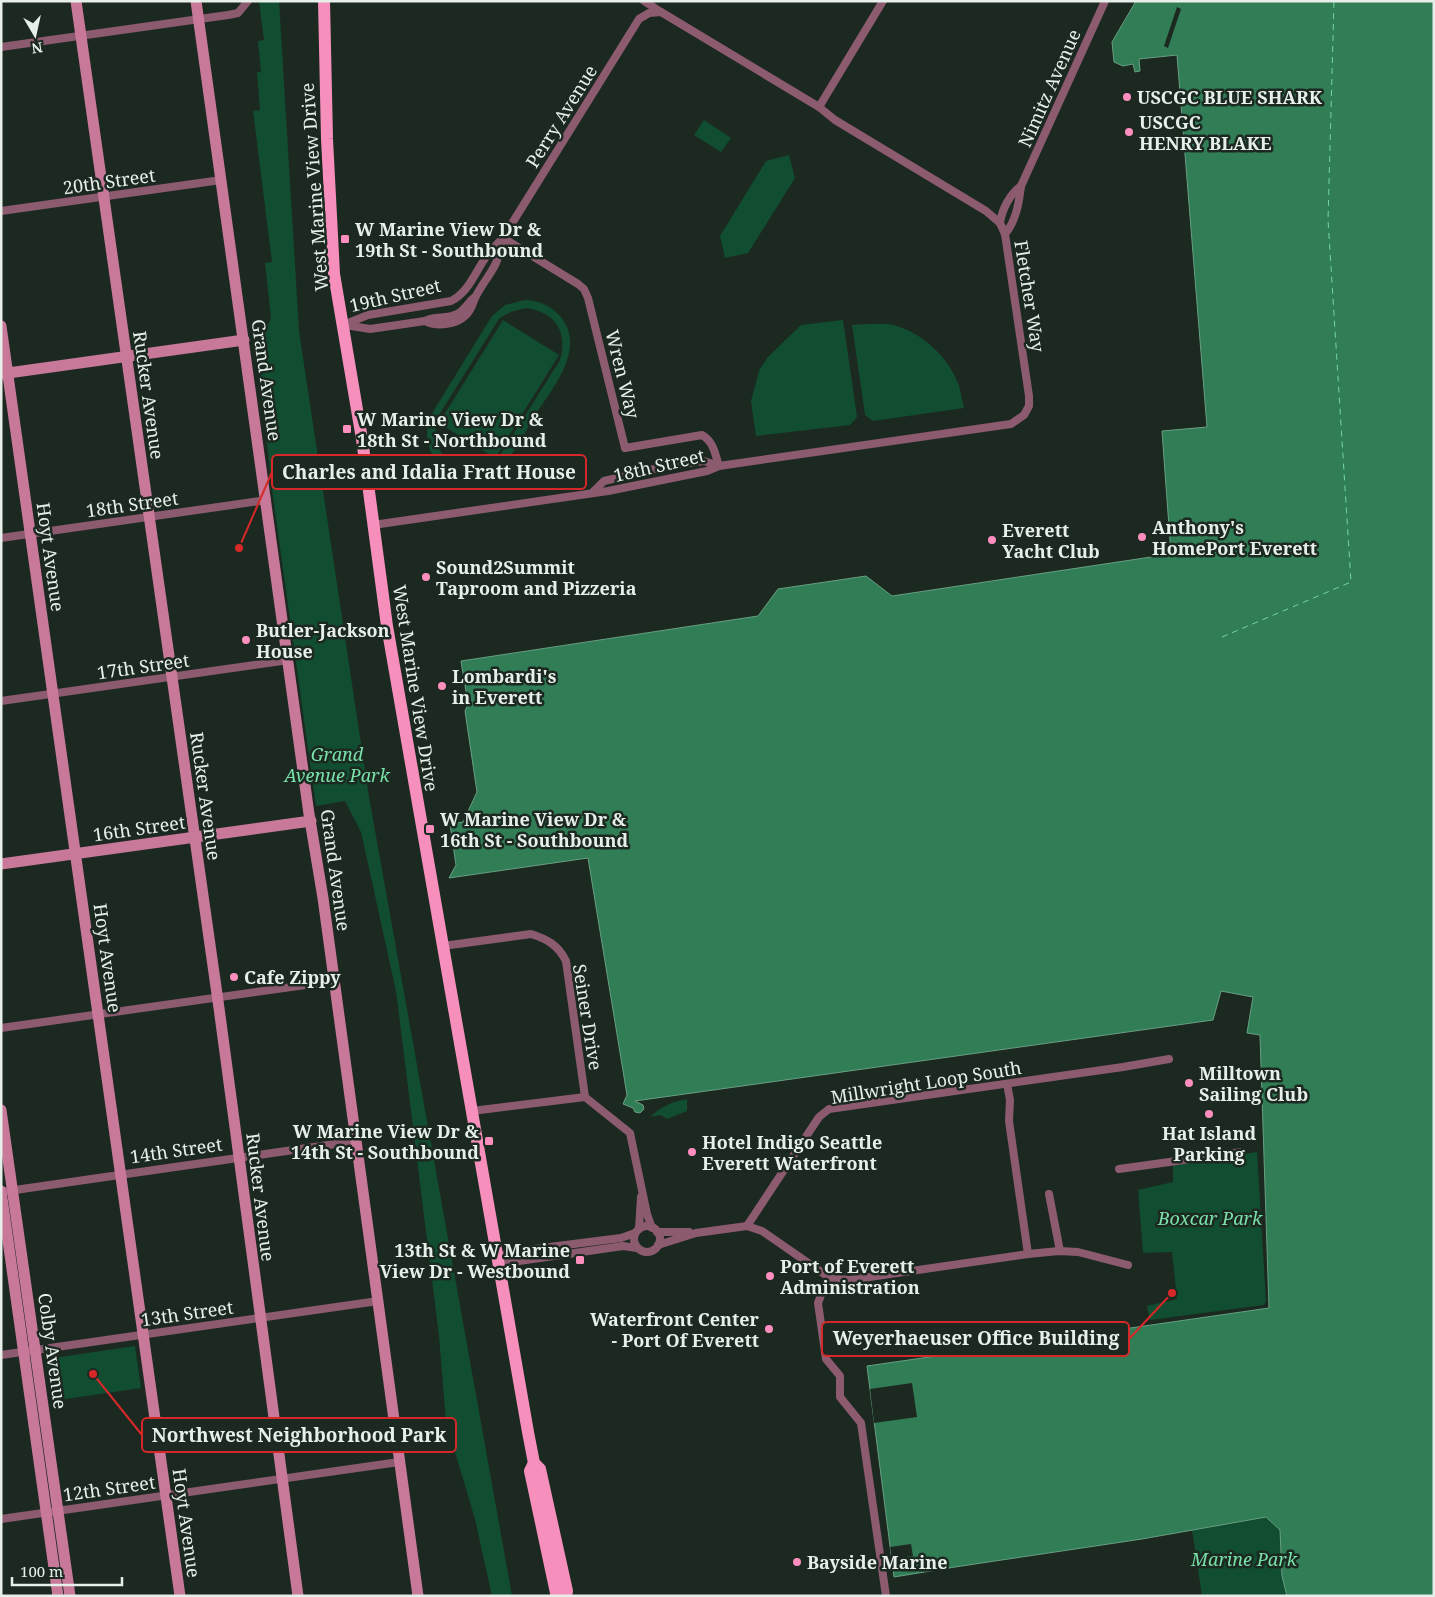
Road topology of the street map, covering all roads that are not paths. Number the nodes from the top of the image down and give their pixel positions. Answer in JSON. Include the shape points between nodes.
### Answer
{"nodes":[{"id":1,"x":76,"y":1,"type":"edge"},
{"id":2,"x":196,"y":1,"type":"edge"},
{"id":3,"x":248,"y":1,"type":"edge"},
{"id":4,"x":324,"y":1,"type":"edge"},
{"id":5,"x":644,"y":1,"type":"edge"},
{"id":6,"x":883,"y":1,"type":"edge"},
{"id":7,"x":1105,"y":1,"type":"edge"},
{"id":8,"x":661,"y":12,"type":"junction"},
{"id":9,"x":199,"y":19,"type":"junction"},
{"id":10,"x":81,"y":36,"type":"junction"},
{"id":11,"x":1,"y":47,"type":"edge"},
{"id":12,"x":819,"y":107,"type":"junction"},
{"id":13,"x":221,"y":180,"type":"junction"},
{"id":14,"x":1022,"y":186,"type":"junction"},
{"id":15,"x":104,"y":197,"type":"junction"},
{"id":16,"x":1,"y":211,"type":"edge"},
{"id":17,"x":1000,"y":223,"type":"junction"},
{"id":18,"x":1005,"y":234,"type":"junction"},
{"id":19,"x":503,"y":238,"type":"junction"},
{"id":20,"x":343,"y":325,"type":"junction"},
{"id":21,"x":1,"y":326,"type":"edge"},
{"id":22,"x":244,"y":340,"type":"junction"},
{"id":23,"x":126,"y":356,"type":"junction"},
{"id":24,"x":5,"y":373,"type":"edge"},
{"id":25,"x":719,"y":466,"type":"junction"},
{"id":26,"x":592,"y":493,"type":"junction"},
{"id":27,"x":266,"y":500,"type":"junction"},
{"id":28,"x":149,"y":517,"type":"junction"},
{"id":29,"x":373,"y":525,"type":"junction"},
{"id":30,"x":30,"y":534,"type":"junction"},
{"id":31,"x":1,"y":538,"type":"edge"},
{"id":32,"x":289,"y":660,"type":"junction"},
{"id":33,"x":171,"y":677,"type":"junction"},
{"id":34,"x":53,"y":694,"type":"junction"},
{"id":35,"x":1,"y":701,"type":"edge"},
{"id":36,"x":310,"y":821,"type":"junction"},
{"id":37,"x":194,"y":838,"type":"junction"},
{"id":38,"x":75,"y":854,"type":"junction"},
{"id":39,"x":1,"y":864,"type":"edge"},
{"id":40,"x":443,"y":946,"type":"junction"},
{"id":41,"x":334,"y":981,"type":"junction"},
{"id":42,"x":217,"y":997,"type":"junction"},
{"id":43,"x":98,"y":1014,"type":"junction"},
{"id":44,"x":1,"y":1028,"type":"edge"},
{"id":45,"x":1168,"y":1059,"type":"dead end"},
{"id":46,"x":1007,"y":1084,"type":"junction"},
{"id":47,"x":585,"y":1097,"type":"junction"},
{"id":48,"x":1,"y":1110,"type":"edge"},
{"id":49,"x":472,"y":1111,"type":"junction"},
{"id":50,"x":356,"y":1141,"type":"junction"},
{"id":51,"x":1240,"y":1152,"type":"dead end"},
{"id":52,"x":238,"y":1157,"type":"junction"},
{"id":53,"x":1119,"y":1169,"type":"dead end"},
{"id":54,"x":121,"y":1174,"type":"junction"},
{"id":55,"x":642,"y":1190,"type":"junction"},
{"id":56,"x":4,"y":1191,"type":"edge"},
{"id":57,"x":1049,"y":1194,"type":"dead end"},
{"id":58,"x":746,"y":1226,"type":"junction"},
{"id":59,"x":654,"y":1230,"type":"junction"},
{"id":60,"x":637,"y":1231,"type":"junction"},
{"id":61,"x":696,"y":1233,"type":"junction"},
{"id":62,"x":658,"y":1245,"type":"junction"},
{"id":63,"x":637,"y":1248,"type":"junction"},
{"id":64,"x":1060,"y":1251,"type":"junction"},
{"id":65,"x":1028,"y":1254,"type":"junction"},
{"id":66,"x":498,"y":1258,"type":"junction"},
{"id":67,"x":1128,"y":1265,"type":"dead end"},
{"id":68,"x":830,"y":1278,"type":"junction"},
{"id":69,"x":378,"y":1301,"type":"junction"},
{"id":70,"x":260,"y":1318,"type":"junction"},
{"id":71,"x":144,"y":1334,"type":"junction"},
{"id":72,"x":29,"y":1351,"type":"junction"},
{"id":73,"x":1,"y":1355,"type":"edge"},
{"id":74,"x":399,"y":1462,"type":"junction"},
{"id":75,"x":534,"y":1463,"type":"junction"},
{"id":76,"x":281,"y":1479,"type":"junction"},
{"id":77,"x":166,"y":1495,"type":"junction"},
{"id":78,"x":52,"y":1511,"type":"junction"},
{"id":79,"x":1,"y":1519,"type":"edge"},
{"id":80,"x":58,"y":1596,"type":"edge"},
{"id":81,"x":70,"y":1596,"type":"edge"},
{"id":82,"x":180,"y":1596,"type":"edge"},
{"id":83,"x":298,"y":1596,"type":"edge"},
{"id":84,"x":418,"y":1596,"type":"edge"},
{"id":85,"x":558,"y":1596,"type":"edge"},
{"id":86,"x":566,"y":1596,"type":"edge"},
{"id":87,"x":886,"y":1596,"type":"edge"}],
"edges":[{"from":1,"to":10,"type":"street","name":"Rucker Avenue"},
{"from":2,"to":9,"type":"street","name":"Grand Avenue"},
{"from":3,"to":9,"type":"street","via":[[238,12]]},
{"from":4,"to":20,"type":"main road","name":"West Marine View Drive","via":[[332,251]]},
{"from":5,"to":8,"type":"street","name":"Fletcher Way"},
{"from":6,"to":12,"type":"street"},
{"from":7,"to":14,"type":"street","name":"Nimitz Avenue"},
{"from":8,"to":12,"type":"street","name":"Fletcher Way"},
{"from":8,"to":19,"type":"street","name":"Perry Avenue","via":[[649,13],[639,19]]},
{"from":9,"to":10,"type":"street"},
{"from":9,"to":13,"type":"street","name":"Grand Avenue"},
{"from":10,"to":11,"type":"street"},
{"from":10,"to":15,"type":"street","name":"Rucker Avenue"},
{"from":12,"to":17,"type":"street","name":"Fletcher Way","via":[[835,120],[986,211]]},
{"from":13,"to":15,"type":"street","name":"20th Street"},
{"from":13,"to":22,"type":"street","name":"Grand Avenue"},
{"from":14,"to":17,"type":"street","name":"Nimitz Avenue","via":[[1014,192]]},
{"from":14,"to":18,"type":"street","name":"Nimitz Avenue","via":[[1010,228]]},
{"from":15,"to":16,"type":"street","name":"20th Street"},
{"from":15,"to":23,"type":"street","name":"Rucker Avenue"},
{"from":17,"to":18,"type":"street","name":"Fletcher Way"},
{"from":18,"to":25,"type":"street","name":"Fletcher Way","via":[[1030,396],[1029,406],[1017,421]]},
{"from":19,"to":20,"type":"street","name":"19th Street","via":[[458,298],[368,315]]},
{"from":19,"to":20,"type":"street","name":"19th Street","via":[[496,263],[475,297],[471,310],[457,322],[431,324],[425,321],[370,329]]},
{"from":19,"to":25,"type":"street","name":"Wren Way","via":[[584,289],[626,448],[702,435],[714,448]]},
{"from":20,"to":29,"type":"main road","name":"West Marine View Drive"},
{"from":21,"to":24,"type":"street","name":"Hoyt Avenue"},
{"from":22,"to":23,"type":"street"},
{"from":22,"to":27,"type":"street","name":"Grand Avenue"},
{"from":23,"to":24,"type":"street"},
{"from":23,"to":28,"type":"street","name":"Rucker Avenue"},
{"from":24,"to":30,"type":"street","name":"Hoyt Avenue"},
{"from":25,"to":26,"type":"street","name":"18th Street"},
{"from":25,"to":26,"type":"street","name":"18th Street","via":[[704,461],[667,466],[604,481]]},
{"from":26,"to":29,"type":"street","name":"18th Street"},
{"from":27,"to":28,"type":"street","name":"18th Street"},
{"from":27,"to":32,"type":"street","name":"Grand Avenue"},
{"from":28,"to":30,"type":"street","name":"18th Street"},
{"from":28,"to":33,"type":"street","name":"Rucker Avenue"},
{"from":29,"to":40,"type":"main road","name":"West Marine View Drive","via":[[387,626]]},
{"from":30,"to":31,"type":"street","name":"18th Street"},
{"from":30,"to":34,"type":"street","name":"Hoyt Avenue"},
{"from":32,"to":33,"type":"street","name":"17th Street"},
{"from":32,"to":36,"type":"street","name":"Grand Avenue"},
{"from":33,"to":34,"type":"street","name":"17th Street"},
{"from":33,"to":37,"type":"street","name":"Rucker Avenue"},
{"from":34,"to":35,"type":"street","name":"17th Street"},
{"from":34,"to":38,"type":"street","name":"Hoyt Avenue"},
{"from":36,"to":37,"type":"street","name":"16th Street"},
{"from":36,"to":41,"type":"street","name":"Grand Avenue"},
{"from":37,"to":38,"type":"street","name":"16th Street"},
{"from":37,"to":42,"type":"street","name":"Rucker Avenue"},
{"from":38,"to":39,"type":"street","name":"16th Street"},
{"from":38,"to":43,"type":"street","name":"Hoyt Avenue"},
{"from":40,"to":47,"type":"street","name":"Seiner Drive","via":[[530,934],[553,943],[566,961]]},
{"from":40,"to":49,"type":"main road","name":"West Marine View Drive"},
{"from":41,"to":42,"type":"street"},
{"from":41,"to":50,"type":"street","name":"Grand Avenue"},
{"from":42,"to":43,"type":"street"},
{"from":42,"to":52,"type":"street","name":"Rucker Avenue"},
{"from":43,"to":44,"type":"street"},
{"from":43,"to":54,"type":"street","name":"Hoyt Avenue"},
{"from":45,"to":46,"type":"street","name":"Millwright Loop South"},
{"from":46,"to":58,"type":"street","name":"Millwright Loop South","via":[[829,1109],[819,1117]]},
{"from":46,"to":65,"type":"street","via":[[1009,1121]]},
{"from":47,"to":49,"type":"street"},
{"from":47,"to":55,"type":"street","name":"Seiner Drive","via":[[630,1133]]},
{"from":48,"to":56,"type":"street","name":"Colby Avenue"},
{"from":49,"to":66,"type":"main road","name":"West Marine View Drive"},
{"from":50,"to":52,"type":"street","name":"14th Street"},
{"from":50,"to":69,"type":"street","name":"Grand Avenue"},
{"from":51,"to":53,"type":"street"},
{"from":52,"to":54,"type":"street","name":"14th Street"},
{"from":52,"to":70,"type":"street","name":"Rucker Avenue"},
{"from":54,"to":56,"type":"street","name":"14th Street"},
{"from":54,"to":71,"type":"street","name":"Hoyt Avenue"},
{"from":55,"to":59,"type":"street","name":"Seiner Drive","via":[[648,1221]]},
{"from":55,"to":60,"type":"street","name":"Seiner Drive"},
{"from":56,"to":72,"type":"street","name":"Colby Avenue"},
{"from":57,"to":64,"type":"street"},
{"from":58,"to":61,"type":"street"},
{"from":58,"to":68,"type":"street","via":[[762,1231]]},
{"from":59,"to":60,"type":"street","via":[[645,1227]]},
{"from":59,"to":61,"type":"street"},
{"from":59,"to":62,"type":"street","via":[[660,1238]]},
{"from":60,"to":63,"type":"street","via":[[634,1241]]},
{"from":60,"to":66,"type":"street","via":[[622,1238],[510,1252]]},
{"from":61,"to":62,"type":"street"},
{"from":62,"to":63,"type":"street","via":[[648,1252]]},
{"from":63,"to":66,"type":"street","via":[[623,1246],[512,1262]]},
{"from":64,"to":65,"type":"street"},
{"from":64,"to":67,"type":"street","via":[[1078,1252]]},
{"from":65,"to":68,"type":"street","via":[[849,1280]]},
{"from":66,"to":75,"type":"main road","name":"West Marine View Drive"},
{"from":68,"to":87,"type":"street","via":[[818,1303],[826,1359],[840,1376],[840,1397],[861,1422]]},
{"from":69,"to":70,"type":"street","name":"13th Street"},
{"from":69,"to":74,"type":"street","name":"Grand Avenue"},
{"from":70,"to":71,"type":"street","name":"13th Street"},
{"from":70,"to":76,"type":"street","name":"Rucker Avenue"},
{"from":71,"to":72,"type":"street","name":"13th Street"},
{"from":71,"to":77,"type":"street","name":"Hoyt Avenue"},
{"from":72,"to":73,"type":"street","name":"13th Street"},
{"from":72,"to":78,"type":"street","name":"Colby Avenue"},
{"from":74,"to":76,"type":"street","name":"12th Street"},
{"from":74,"to":84,"type":"street","name":"Grand Avenue"},
{"from":75,"to":85,"type":"main road","name":"West Marine View Drive","via":[[530,1471]]},
{"from":75,"to":86,"type":"main road","name":"West Marine View Drive","via":[[540,1469]]},
{"from":76,"to":77,"type":"street","name":"12th Street"},
{"from":76,"to":83,"type":"street","name":"Rucker Avenue"},
{"from":77,"to":78,"type":"street","name":"12th Street"},
{"from":77,"to":82,"type":"street","name":"Hoyt Avenue"},
{"from":78,"to":79,"type":"street","name":"12th Street"},
{"from":78,"to":80,"type":"street","name":"Colby Avenue"},
{"from":78,"to":81,"type":"street","name":"Colby Avenue"}]}
